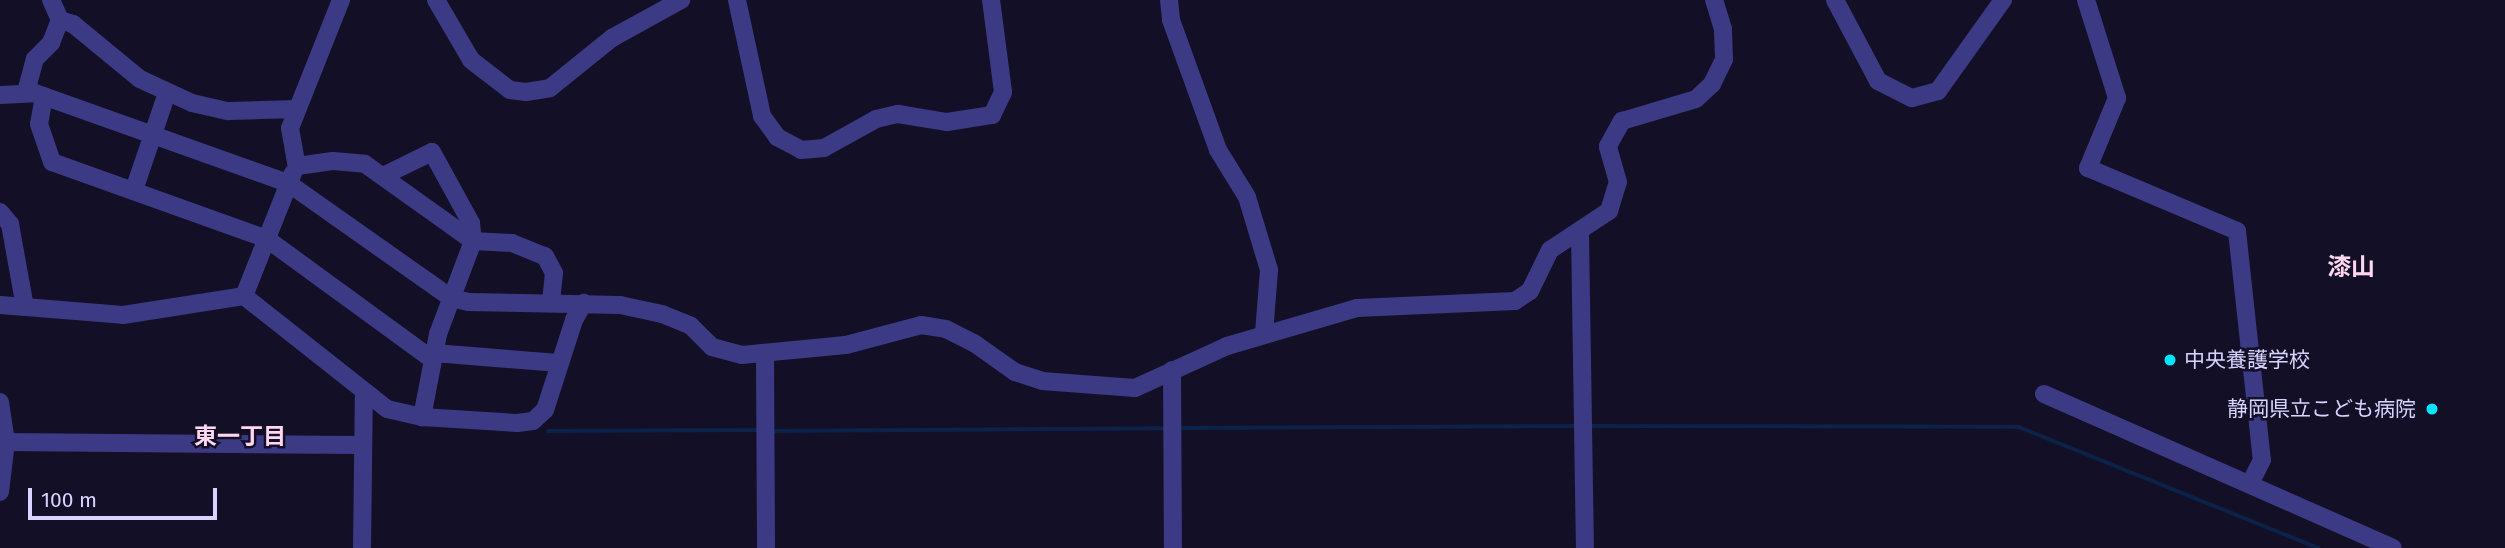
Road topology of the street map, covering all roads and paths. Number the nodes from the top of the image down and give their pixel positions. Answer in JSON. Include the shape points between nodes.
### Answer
{"nodes":[{"id":1,"x":51,"y":0,"type":"edge"},
{"id":2,"x":341,"y":0,"type":"edge"},
{"id":3,"x":436,"y":0,"type":"edge"},
{"id":4,"x":681,"y":0,"type":"edge"},
{"id":5,"x":737,"y":0,"type":"edge"},
{"id":6,"x":991,"y":0,"type":"edge"},
{"id":7,"x":1169,"y":0,"type":"edge"},
{"id":8,"x":1714,"y":0,"type":"edge"},
{"id":9,"x":1835,"y":0,"type":"edge"},
{"id":10,"x":2003,"y":0,"type":"edge"},
{"id":11,"x":2086,"y":0,"type":"edge"},
{"id":12,"x":60,"y":20,"type":"junction"},
{"id":13,"x":167,"y":93,"type":"junction"},
{"id":14,"x":35,"y":94,"type":"junction"},
{"id":15,"x":0,"y":95,"type":"edge"},
{"id":16,"x":297,"y":109,"type":"junction"},
{"id":17,"x":153,"y":135,"type":"junction"},
{"id":18,"x":297,"y":166,"type":"junction"},
{"id":19,"x":385,"y":175,"type":"junction"},
{"id":20,"x":288,"y":183,"type":"junction"},
{"id":21,"x":134,"y":190,"type":"junction"},
{"id":22,"x":0,"y":212,"type":"edge"},
{"id":23,"x":1580,"y":234,"type":"junction"},
{"id":24,"x":267,"y":239,"type":"junction"},
{"id":25,"x":473,"y":241,"type":"junction"},
{"id":26,"x":244,"y":296,"type":"junction"},
{"id":27,"x":451,"y":298,"type":"junction"},
{"id":28,"x":551,"y":303,"type":"junction"},
{"id":29,"x":584,"y":303,"type":"junction"},
{"id":30,"x":0,"y":305,"type":"edge"},
{"id":31,"x":24,"y":307,"type":"junction"},
{"id":32,"x":1264,"y":334,"type":"junction"},
{"id":33,"x":765,"y":354,"type":"junction"},
{"id":34,"x":434,"y":357,"type":"junction"},
{"id":35,"x":559,"y":363,"type":"junction"},
{"id":36,"x":1172,"y":370,"type":"junction"},
{"id":37,"x":364,"y":394,"type":"junction"},
{"id":38,"x":2044,"y":394,"type":"dead end"},
{"id":39,"x":0,"y":402,"type":"edge"},
{"id":40,"x":422,"y":417,"type":"junction"},
{"id":41,"x":6,"y":442,"type":"junction"},
{"id":42,"x":360,"y":445,"type":"junction"},
{"id":43,"x":2250,"y":484,"type":"junction"},
{"id":44,"x":0,"y":492,"type":"edge"},
{"id":45,"x":362,"y":548,"type":"edge"},
{"id":46,"x":765,"y":548,"type":"edge"},
{"id":47,"x":1173,"y":548,"type":"edge"},
{"id":48,"x":1585,"y":548,"type":"edge"},
{"id":49,"x":2393,"y":548,"type":"edge"}],
"edges":[{"from":1,"to":12,"type":"street"},
{"from":2,"to":16,"type":"street"},
{"from":3,"to":4,"type":"street","via":[[471,60],[510,90],[526,92],[550,88],[612,38]]},
{"from":5,"to":6,"type":"street","via":[[762,116],[777,137],[801,150],[824,148],[876,119],[898,114],[947,122],[975,121],[992,114],[1003,92]]},
{"from":7,"to":32,"type":"street","via":[[1171,20],[1218,150],[1247,197],[1269,270]]},
{"from":8,"to":23,"type":"street","via":[[1723,30],[1724,59],[1712,84],[1696,99],[1622,121],[1608,146],[1618,182],[1616,196],[1609,211]]},
{"from":9,"to":10,"type":"street","via":[[1878,81],[1912,98],[1938,91]]},
{"from":11,"to":43,"type":"street","via":[[2117,98],[2088,168],[2237,231],[2262,460]]},
{"from":12,"to":13,"type":"street"},
{"from":12,"to":14,"type":"street","via":[[51,43],[35,59]]},
{"from":13,"to":16,"type":"street","via":[[228,111]]},
{"from":13,"to":17,"type":"street"},
{"from":14,"to":15,"type":"street"},
{"from":14,"to":17,"type":"street"},
{"from":14,"to":21,"type":"street","via":[[52,162]]},
{"from":16,"to":18,"type":"street","via":[[290,140]]},
{"from":17,"to":20,"type":"street"},
{"from":17,"to":21,"type":"street"},
{"from":18,"to":19,"type":"street","via":[[351,162]]},
{"from":18,"to":20,"type":"street"},
{"from":19,"to":25,"type":"street"},
{"from":19,"to":25,"type":"street","via":[[432,152],[471,223]]},
{"from":20,"to":24,"type":"street"},
{"from":20,"to":27,"type":"street"},
{"from":21,"to":24,"type":"street"},
{"from":22,"to":31,"type":"street","via":[[10,224]]},
{"from":23,"to":32,"type":"street","via":[[1550,250],[1530,291],[1515,301],[1357,308]]},
{"from":23,"to":48,"type":"street"},
{"from":24,"to":26,"type":"street"},
{"from":24,"to":34,"type":"street"},
{"from":25,"to":27,"type":"street"},
{"from":25,"to":28,"type":"street","via":[[512,243],[545,256],[554,273]]},
{"from":26,"to":31,"type":"street","via":[[123,315]]},
{"from":26,"to":37,"type":"street"},
{"from":27,"to":28,"type":"street"},
{"from":27,"to":34,"type":"street"},
{"from":28,"to":29,"type":"street"},
{"from":29,"to":33,"type":"street","via":[[662,314],[691,326],[712,347],[742,355]]},
{"from":29,"to":35,"type":"street"},
{"from":30,"to":31,"type":"street"},
{"from":32,"to":36,"type":"street"},
{"from":33,"to":36,"type":"street","via":[[846,345],[921,326],[946,329],[1015,372],[1042,381],[1135,388]]},
{"from":33,"to":46,"type":"street"},
{"from":34,"to":35,"type":"street"},
{"from":34,"to":40,"type":"street"},
{"from":35,"to":40,"type":"street","via":[[545,410],[533,421]]},
{"from":36,"to":47,"type":"street"},
{"from":37,"to":40,"type":"street","via":[[387,409]]},
{"from":37,"to":42,"type":"street"},
{"from":38,"to":43,"type":"street"},
{"from":39,"to":41,"type":"street"},
{"from":41,"to":42,"type":"street"},
{"from":41,"to":44,"type":"street"},
{"from":42,"to":45,"type":"street"},
{"from":43,"to":49,"type":"street"}]}
